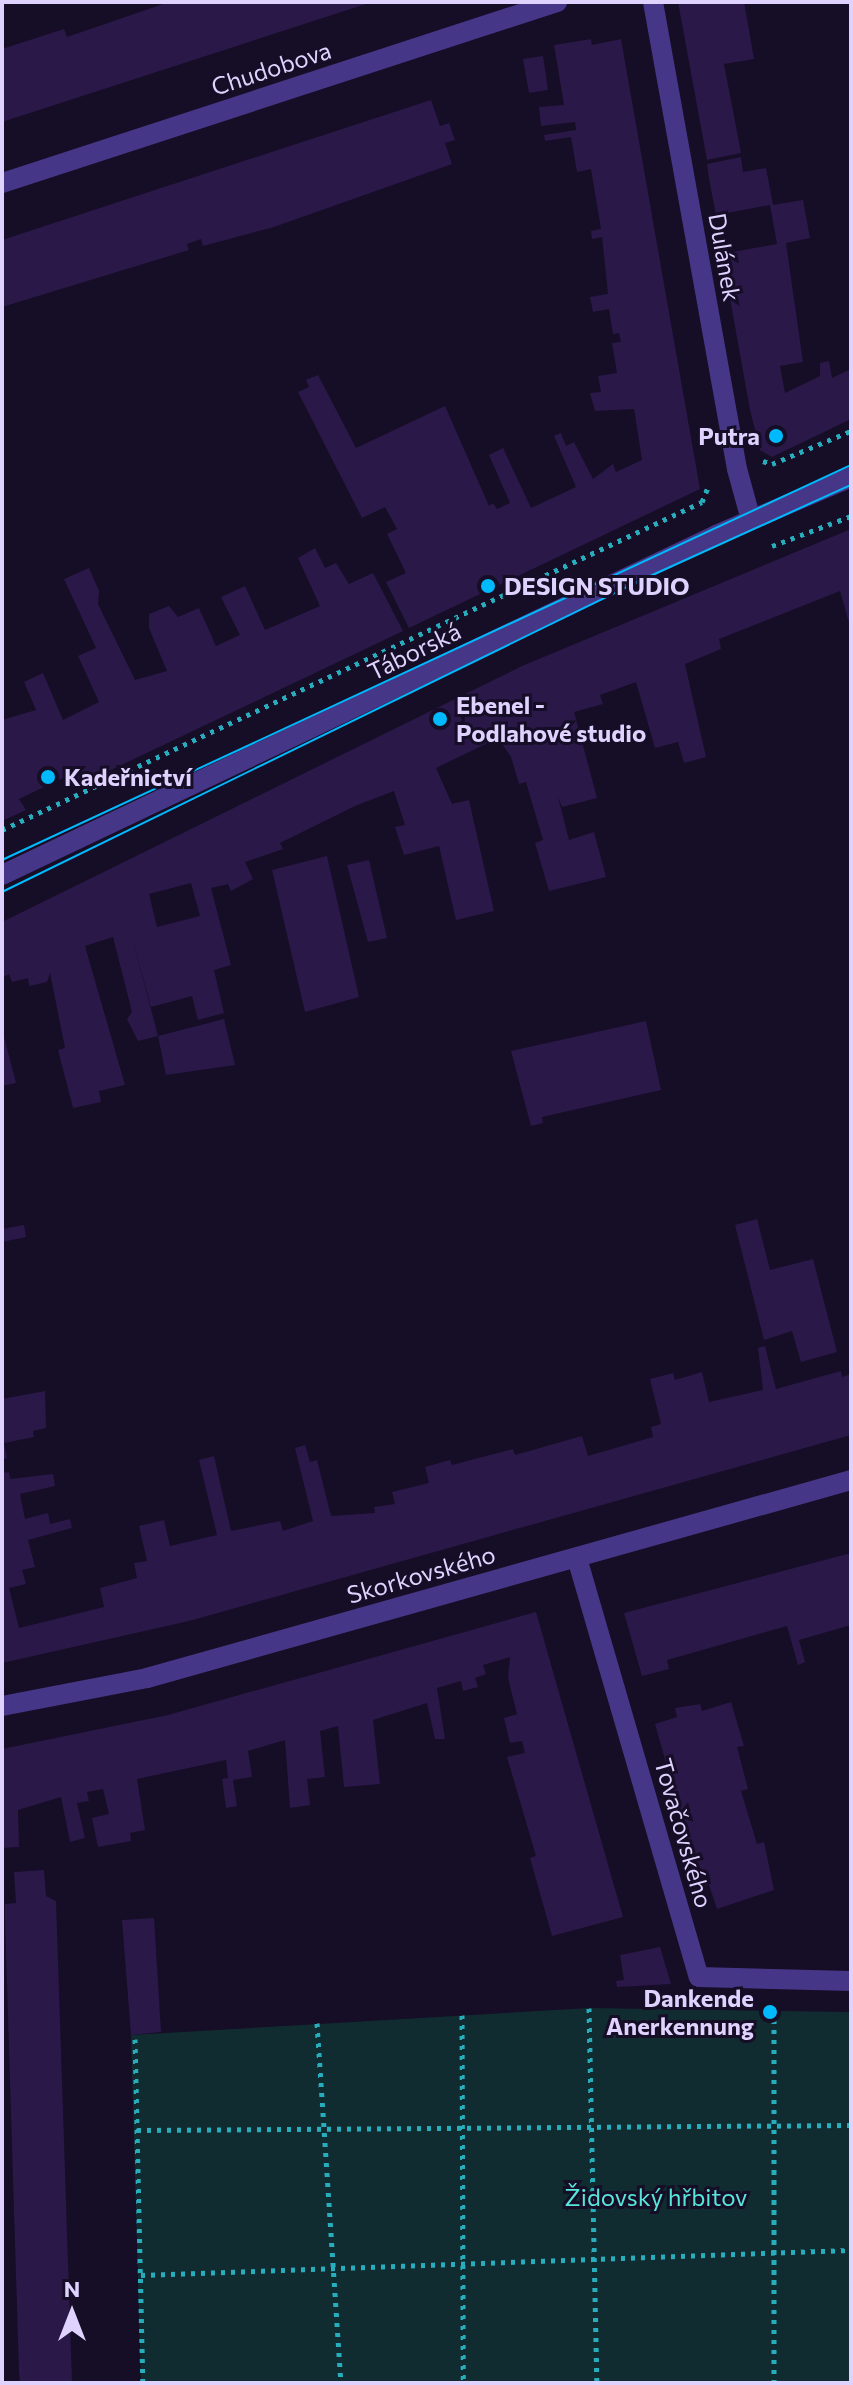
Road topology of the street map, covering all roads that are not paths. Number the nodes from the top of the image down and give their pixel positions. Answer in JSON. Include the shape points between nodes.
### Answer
{"nodes":[{"id":1,"x":557,"y":2,"type":"edge"},
{"id":2,"x":653,"y":2,"type":"edge"},
{"id":3,"x":2,"y":183,"type":"edge"},
{"id":4,"x":851,"y":477,"type":"edge"},
{"id":5,"x":751,"y":520,"type":"junction"},
{"id":6,"x":2,"y":875,"type":"edge"},
{"id":7,"x":851,"y":1480,"type":"edge"},
{"id":8,"x":577,"y":1558,"type":"junction"},
{"id":9,"x":2,"y":1706,"type":"edge"},
{"id":10,"x":851,"y":1981,"type":"edge"}],
"edges":[{"from":1,"to":3,"type":"street","name":"Chudobova"},
{"from":2,"to":5,"type":"street","name":"Dulánek","via":[[737,469]]},
{"from":4,"to":5,"type":"street","name":"Táborská"},
{"from":5,"to":6,"type":"street","name":"Táborská"},
{"from":7,"to":8,"type":"street","name":"Skorkovského"},
{"from":8,"to":9,"type":"street","name":"Skorkovského","via":[[147,1678]]},
{"from":8,"to":10,"type":"street","name":"Tovačovského","via":[[699,1977]]}]}
